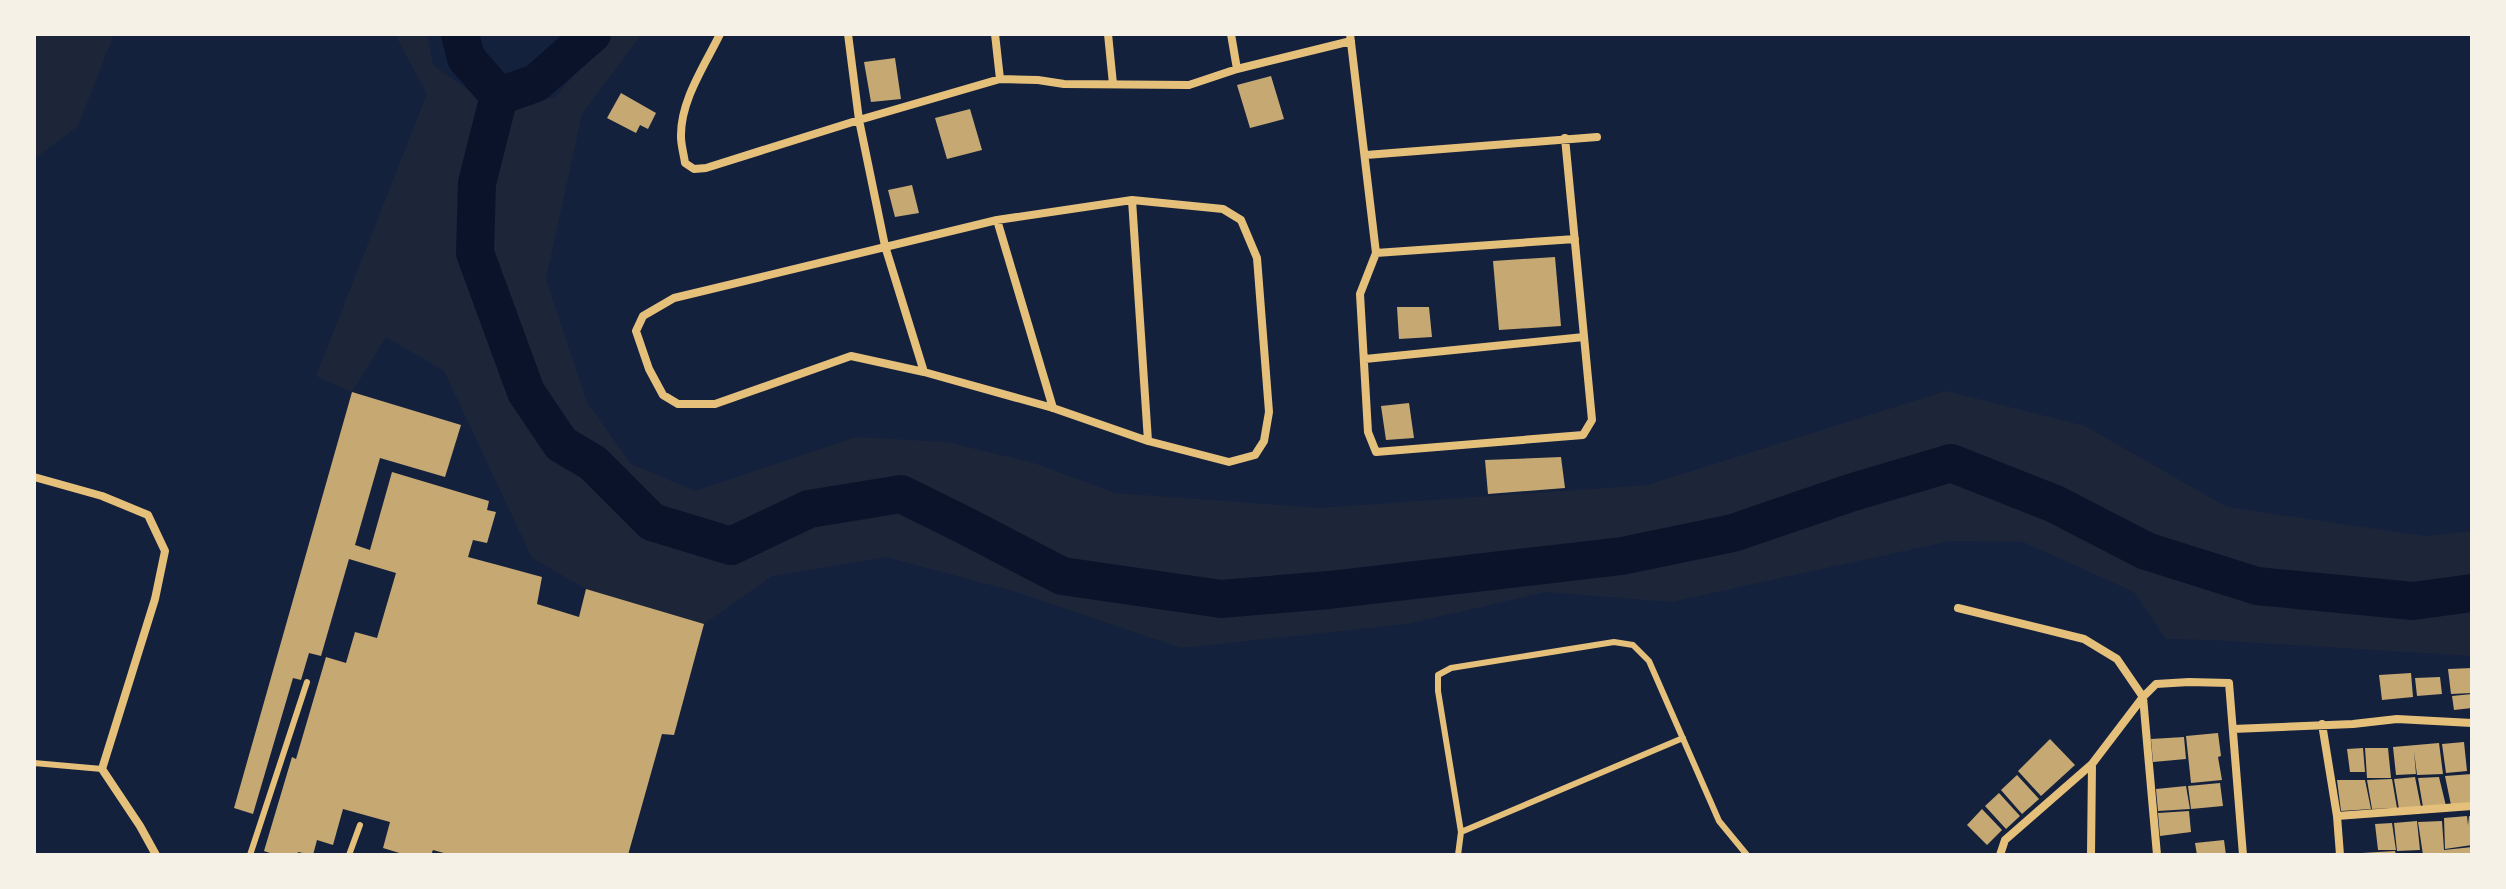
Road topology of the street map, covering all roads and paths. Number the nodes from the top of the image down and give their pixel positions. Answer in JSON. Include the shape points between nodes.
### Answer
{"nodes":[{"id":1,"x":720,"y":34,"type":"edge"},
{"id":2,"x":848,"y":34,"type":"edge"},
{"id":3,"x":995,"y":34,"type":"edge"},
{"id":4,"x":1108,"y":34,"type":"edge"},
{"id":5,"x":1231,"y":34,"type":"edge"},
{"id":6,"x":1351,"y":38,"type":"edge"},
{"id":7,"x":1237,"y":69,"type":"junction"},
{"id":8,"x":1000,"y":79,"type":"junction"},
{"id":9,"x":1113,"y":84,"type":"junction"},
{"id":10,"x":859,"y":120,"type":"junction"},
{"id":11,"x":1597,"y":137,"type":"dead end"},
{"id":12,"x":1565,"y":138,"type":"junction"},
{"id":13,"x":1366,"y":155,"type":"junction"},
{"id":14,"x":1132,"y":200,"type":"junction"},
{"id":15,"x":997,"y":220,"type":"junction"},
{"id":16,"x":1575,"y":239,"type":"junction"},
{"id":17,"x":885,"y":246,"type":"junction"},
{"id":18,"x":1376,"y":253,"type":"junction"},
{"id":19,"x":1584,"y":337,"type":"junction"},
{"id":20,"x":1365,"y":359,"type":"junction"},
{"id":21,"x":924,"y":372,"type":"junction"},
{"id":22,"x":1053,"y":408,"type":"junction"},
{"id":23,"x":1148,"y":441,"type":"junction"},
{"id":24,"x":34,"y":477,"type":"edge"},
{"id":25,"x":1958,"y":608,"type":"dead end"},
{"id":26,"x":307,"y":682,"type":"dead end"},
{"id":27,"x":2143,"y":697,"type":"junction"},
{"id":28,"x":2472,"y":723,"type":"edge"},
{"id":29,"x":2322,"y":724,"type":"junction"},
{"id":30,"x":2233,"y":729,"type":"junction"},
{"id":31,"x":1683,"y":738,"type":"junction"},
{"id":32,"x":34,"y":763,"type":"edge"},
{"id":33,"x":2092,"y":764,"type":"junction"},
{"id":34,"x":102,"y":769,"type":"junction"},
{"id":35,"x":2472,"y":806,"type":"edge"},
{"id":36,"x":2337,"y":816,"type":"junction"},
{"id":37,"x":360,"y":825,"type":"dead end"},
{"id":38,"x":1461,"y":832,"type":"junction"},
{"id":39,"x":156,"y":855,"type":"edge"},
{"id":40,"x":250,"y":855,"type":"edge"},
{"id":41,"x":349,"y":855,"type":"edge"},
{"id":42,"x":1458,"y":855,"type":"edge"},
{"id":43,"x":1747,"y":855,"type":"edge"},
{"id":44,"x":2000,"y":855,"type":"edge"},
{"id":45,"x":2091,"y":855,"type":"edge"},
{"id":46,"x":2157,"y":855,"type":"edge"},
{"id":47,"x":2243,"y":855,"type":"edge"},
{"id":48,"x":2340,"y":855,"type":"edge"}],
"edges":[{"from":1,"to":10,"type":"street","via":[[684,114],[685,163],[694,169]]},
{"from":2,"to":10,"type":"street"},
{"from":3,"to":8,"type":"street"},
{"from":4,"to":9,"type":"street"},
{"from":5,"to":7,"type":"street"},
{"from":6,"to":7,"type":"street"},
{"from":6,"to":13,"type":"street"},
{"from":7,"to":9,"type":"street","via":[[1189,85]]},
{"from":8,"to":9,"type":"street"},
{"from":8,"to":10,"type":"street"},
{"from":10,"to":17,"type":"street"},
{"from":11,"to":12,"type":"street"},
{"from":12,"to":13,"type":"street"},
{"from":12,"to":16,"type":"street"},
{"from":13,"to":18,"type":"street"},
{"from":14,"to":15,"type":"street"},
{"from":14,"to":23,"type":"street"},
{"from":14,"to":23,"type":"street","via":[[1223,209],[1241,220],[1257,258],[1269,412],[1264,441],[1255,455],[1229,462]]},
{"from":15,"to":17,"type":"street"},
{"from":15,"to":22,"type":"street"},
{"from":16,"to":18,"type":"street"},
{"from":16,"to":19,"type":"street"},
{"from":17,"to":21,"type":"street"},
{"from":17,"to":21,"type":"street","via":[[674,298],[643,316],[636,331],[663,395],[678,404],[715,404],[851,356]]},
{"from":18,"to":20,"type":"street","via":[[1360,294]]},
{"from":19,"to":20,"type":"street"},
{"from":19,"to":20,"type":"street","via":[[1592,420],[1583,435],[1376,452],[1368,432]]},
{"from":21,"to":22,"type":"street"},
{"from":22,"to":23,"type":"street"},
{"from":24,"to":34,"type":"street","via":[[148,515],[165,551]]},
{"from":25,"to":27,"type":"street","via":[[2084,639],[2117,659]]},
{"from":26,"to":40,"type":"lane"},
{"from":27,"to":30,"type":"street","via":[[2156,684],[2229,683]]},
{"from":27,"to":33,"type":"street"},
{"from":27,"to":46,"type":"street"},
{"from":28,"to":29,"type":"street","via":[[2397,719]]},
{"from":29,"to":30,"type":"street"},
{"from":29,"to":36,"type":"street"},
{"from":30,"to":47,"type":"street"},
{"from":31,"to":38,"type":"lane"},
{"from":31,"to":38,"type":"lane","via":[[1649,661],[1633,645],[1614,642],[1451,668],[1438,675],[1438,691]]},
{"from":31,"to":43,"type":"lane","via":[[1719,821]]},
{"from":32,"to":34,"type":"lane"},
{"from":33,"to":44,"type":"street","via":[[2005,840]]},
{"from":33,"to":45,"type":"street"},
{"from":34,"to":39,"type":"street"},
{"from":35,"to":36,"type":"street"},
{"from":36,"to":48,"type":"street"},
{"from":37,"to":41,"type":"lane"},
{"from":38,"to":42,"type":"lane"}]}
